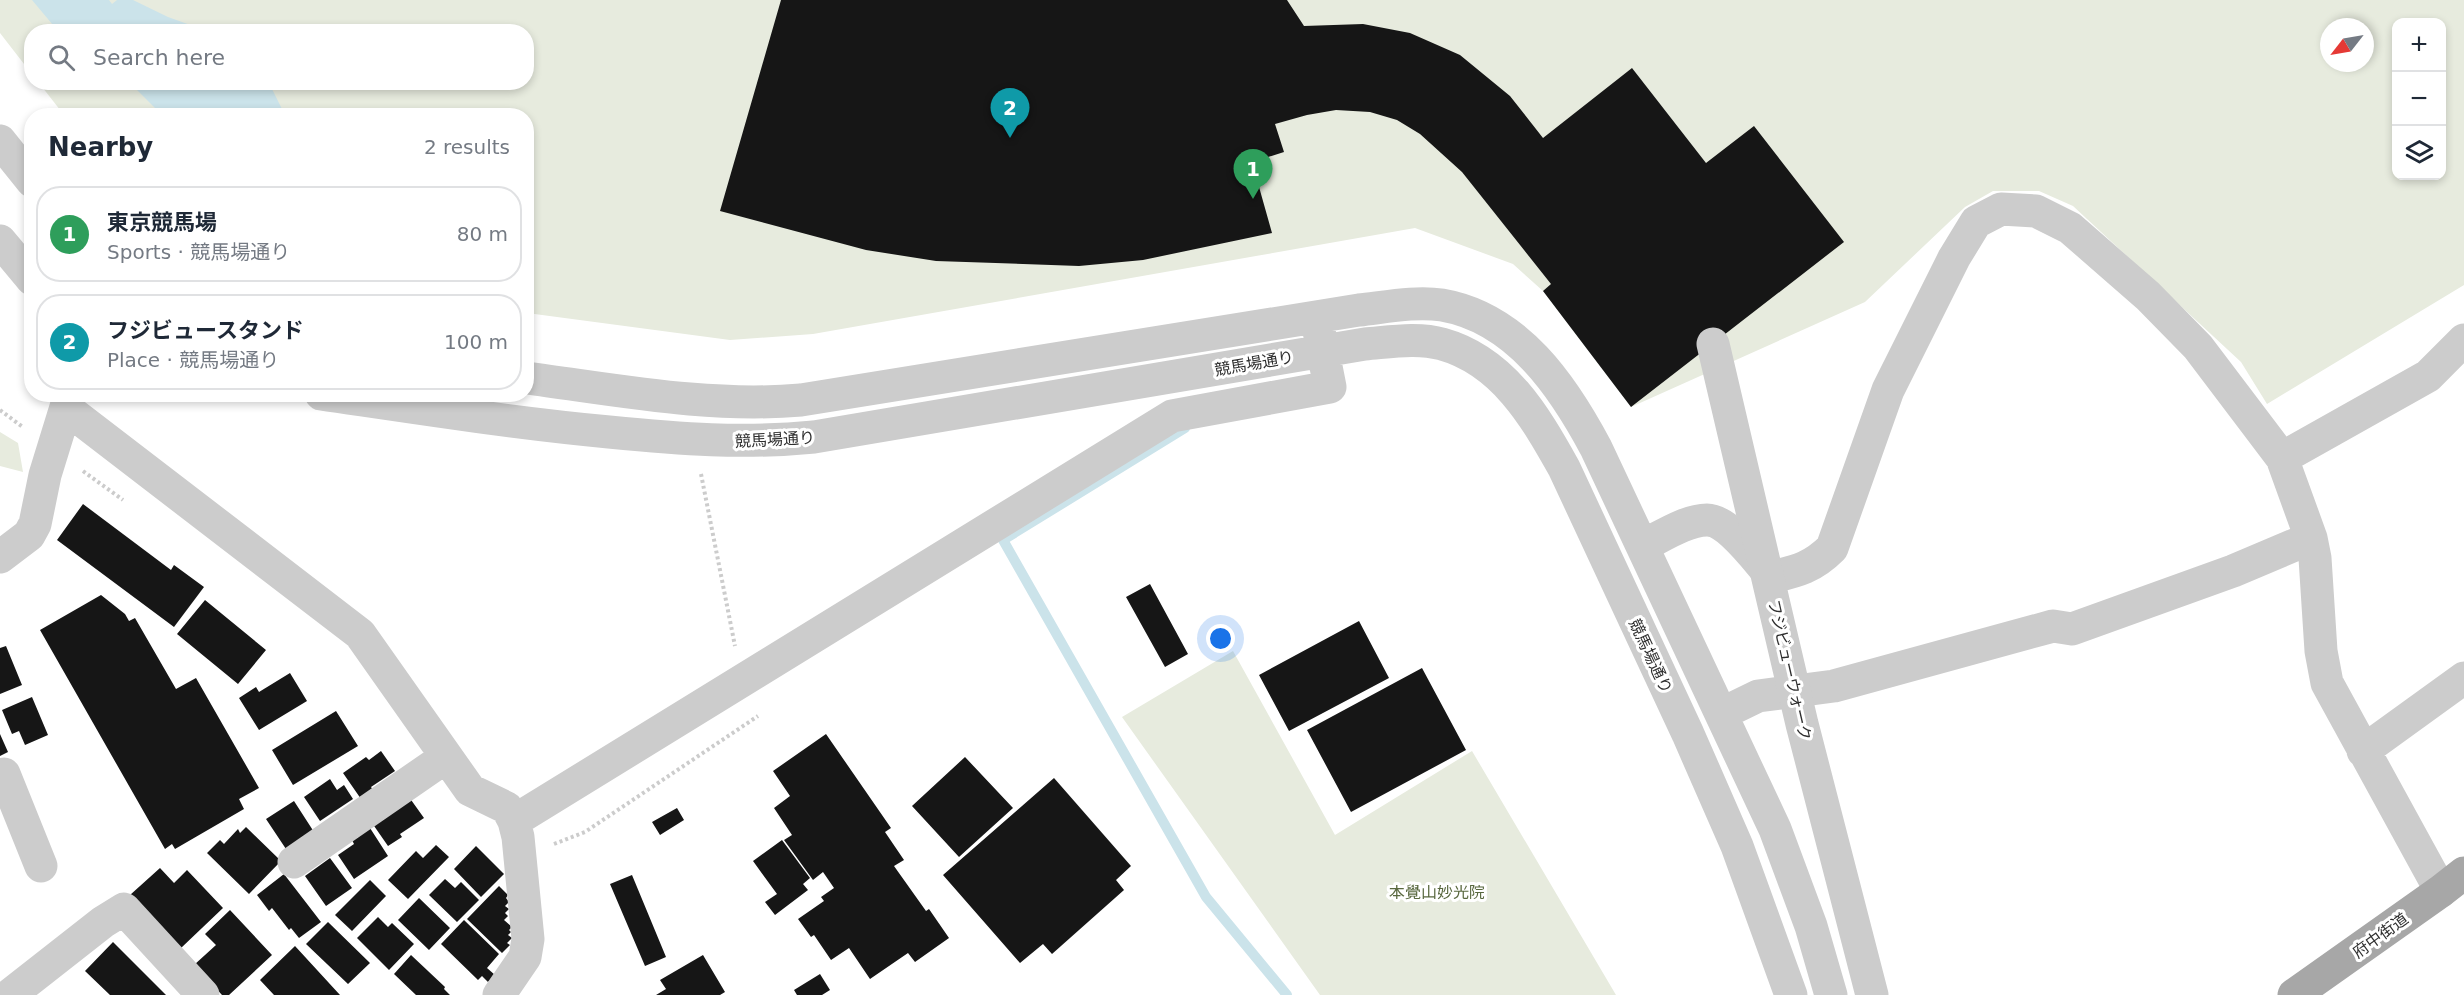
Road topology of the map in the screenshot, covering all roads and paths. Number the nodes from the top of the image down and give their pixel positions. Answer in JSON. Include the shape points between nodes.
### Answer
{"nodes":[{"id":1,"x":0,"y":141,"type":"edge"},
{"id":2,"x":24,"y":171,"type":"edge"},
{"id":3,"x":0,"y":241,"type":"edge"},
{"id":4,"x":24,"y":270,"type":"edge"},
{"id":5,"x":1316,"y":317,"type":"junction"},
{"id":6,"x":2464,"y":340,"type":"edge"},
{"id":7,"x":1713,"y":344,"type":"dead end"},
{"id":8,"x":1323,"y":351,"type":"junction"},
{"id":9,"x":534,"y":379,"type":"edge"},
{"id":10,"x":68,"y":402,"type":"edge"},
{"id":11,"x":378,"y":402,"type":"edge"},
{"id":12,"x":0,"y":410,"type":"edge"},
{"id":13,"x":53,"y":450,"type":"junction"},
{"id":14,"x":2282,"y":458,"type":"junction"},
{"id":15,"x":699,"y":467,"type":"dead end"},
{"id":16,"x":131,"y":506,"type":"dead end"},
{"id":17,"x":2311,"y":538,"type":"junction"},
{"id":18,"x":1642,"y":546,"type":"junction"},
{"id":19,"x":0,"y":557,"type":"edge"},
{"id":20,"x":2464,"y":678,"type":"edge"},
{"id":21,"x":742,"y":680,"type":"junction"},
{"id":22,"x":764,"y":712,"type":"dead end"},
{"id":23,"x":1721,"y":714,"type":"junction"},
{"id":24,"x":2363,"y":751,"type":"junction"},
{"id":25,"x":446,"y":758,"type":"junction"},
{"id":26,"x":0,"y":775,"type":"edge"},
{"id":27,"x":516,"y":829,"type":"junction"},
{"id":28,"x":294,"y":862,"type":"dead end"},
{"id":29,"x":41,"y":866,"type":"dead end"},
{"id":30,"x":2453,"y":882,"type":"edge"},
{"id":31,"x":1811,"y":926,"type":"junction"},
{"id":32,"x":1773,"y":940,"type":"junction"},
{"id":33,"x":10,"y":995,"type":"edge"},
{"id":34,"x":203,"y":995,"type":"edge"},
{"id":35,"x":499,"y":995,"type":"edge"},
{"id":36,"x":1791,"y":995,"type":"edge"},
{"id":37,"x":1831,"y":995,"type":"edge"},
{"id":38,"x":1872,"y":995,"type":"edge"},
{"id":39,"x":2294,"y":995,"type":"edge"}],
"edges":[{"from":1,"to":2,"type":"street"},
{"from":3,"to":4,"type":"street"},
{"from":5,"to":8,"type":"street"},
{"from":5,"to":9,"type":"street","via":[[762,403],[705,402]]},
{"from":5,"to":18,"type":"street","via":[[1402,305],[1441,305],[1474,314],[1503,329],[1544,367],[1579,415]]},
{"from":6,"to":14,"type":"street","via":[[2428,376]]},
{"from":7,"to":38,"type":"street","name":"フジビューウォーク","bridge":true,"via":[[1802,724]]},
{"from":8,"to":11,"type":"street","name":"競馬場通り","via":[[765,442],[701,441],[565,428]]},
{"from":8,"to":21,"type":"street","via":[[1330,387],[1172,416]]},
{"from":8,"to":32,"type":"street","name":"競馬場通り","via":[[1406,340],[1442,344],[1483,361],[1515,391],[1564,468],[1688,734]]},
{"from":10,"to":13,"type":"street"},
{"from":10,"to":25,"type":"street","via":[[360,634]]},
{"from":12,"to":13,"type":"path"},
{"from":13,"to":16,"type":"path"},
{"from":13,"to":19,"type":"street","via":[[35,524],[28,535]]},
{"from":14,"to":17,"type":"street"},
{"from":14,"to":18,"type":"street","via":[[2198,347],[2148,296],[2070,228],[2036,211],[2001,209],[1976,222],[1954,258],[1888,390],[1832,548],[1819,561],[1772,577],[1730,530],[1709,520],[1692,523]]},
{"from":15,"to":21,"type":"path"},
{"from":17,"to":23,"type":"street","via":[[2233,571],[2072,629],[2053,626],[1834,686],[1758,696]]},
{"from":17,"to":24,"type":"street","via":[[2327,683]]},
{"from":18,"to":23,"type":"street"},
{"from":20,"to":24,"type":"street"},
{"from":21,"to":27,"type":"street"},
{"from":22,"to":27,"type":"path","via":[[585,832],[556,844]]},
{"from":23,"to":31,"type":"street","via":[[1775,829]]},
{"from":24,"to":30,"type":"street"},
{"from":25,"to":27,"type":"street","via":[[470,790],[507,808]]},
{"from":25,"to":28,"type":"street"},
{"from":26,"to":29,"type":"street","via":[[4,774]]},
{"from":27,"to":35,"type":"street","via":[[528,939],[525,957]]},
{"from":30,"to":39,"type":"main road","name":"府中街道"},
{"from":31,"to":32,"type":"street"},
{"from":31,"to":37,"type":"street"},
{"from":32,"to":36,"type":"street","name":"競馬場通り"},
{"from":33,"to":34,"type":"street","via":[[124,909]]}]}
